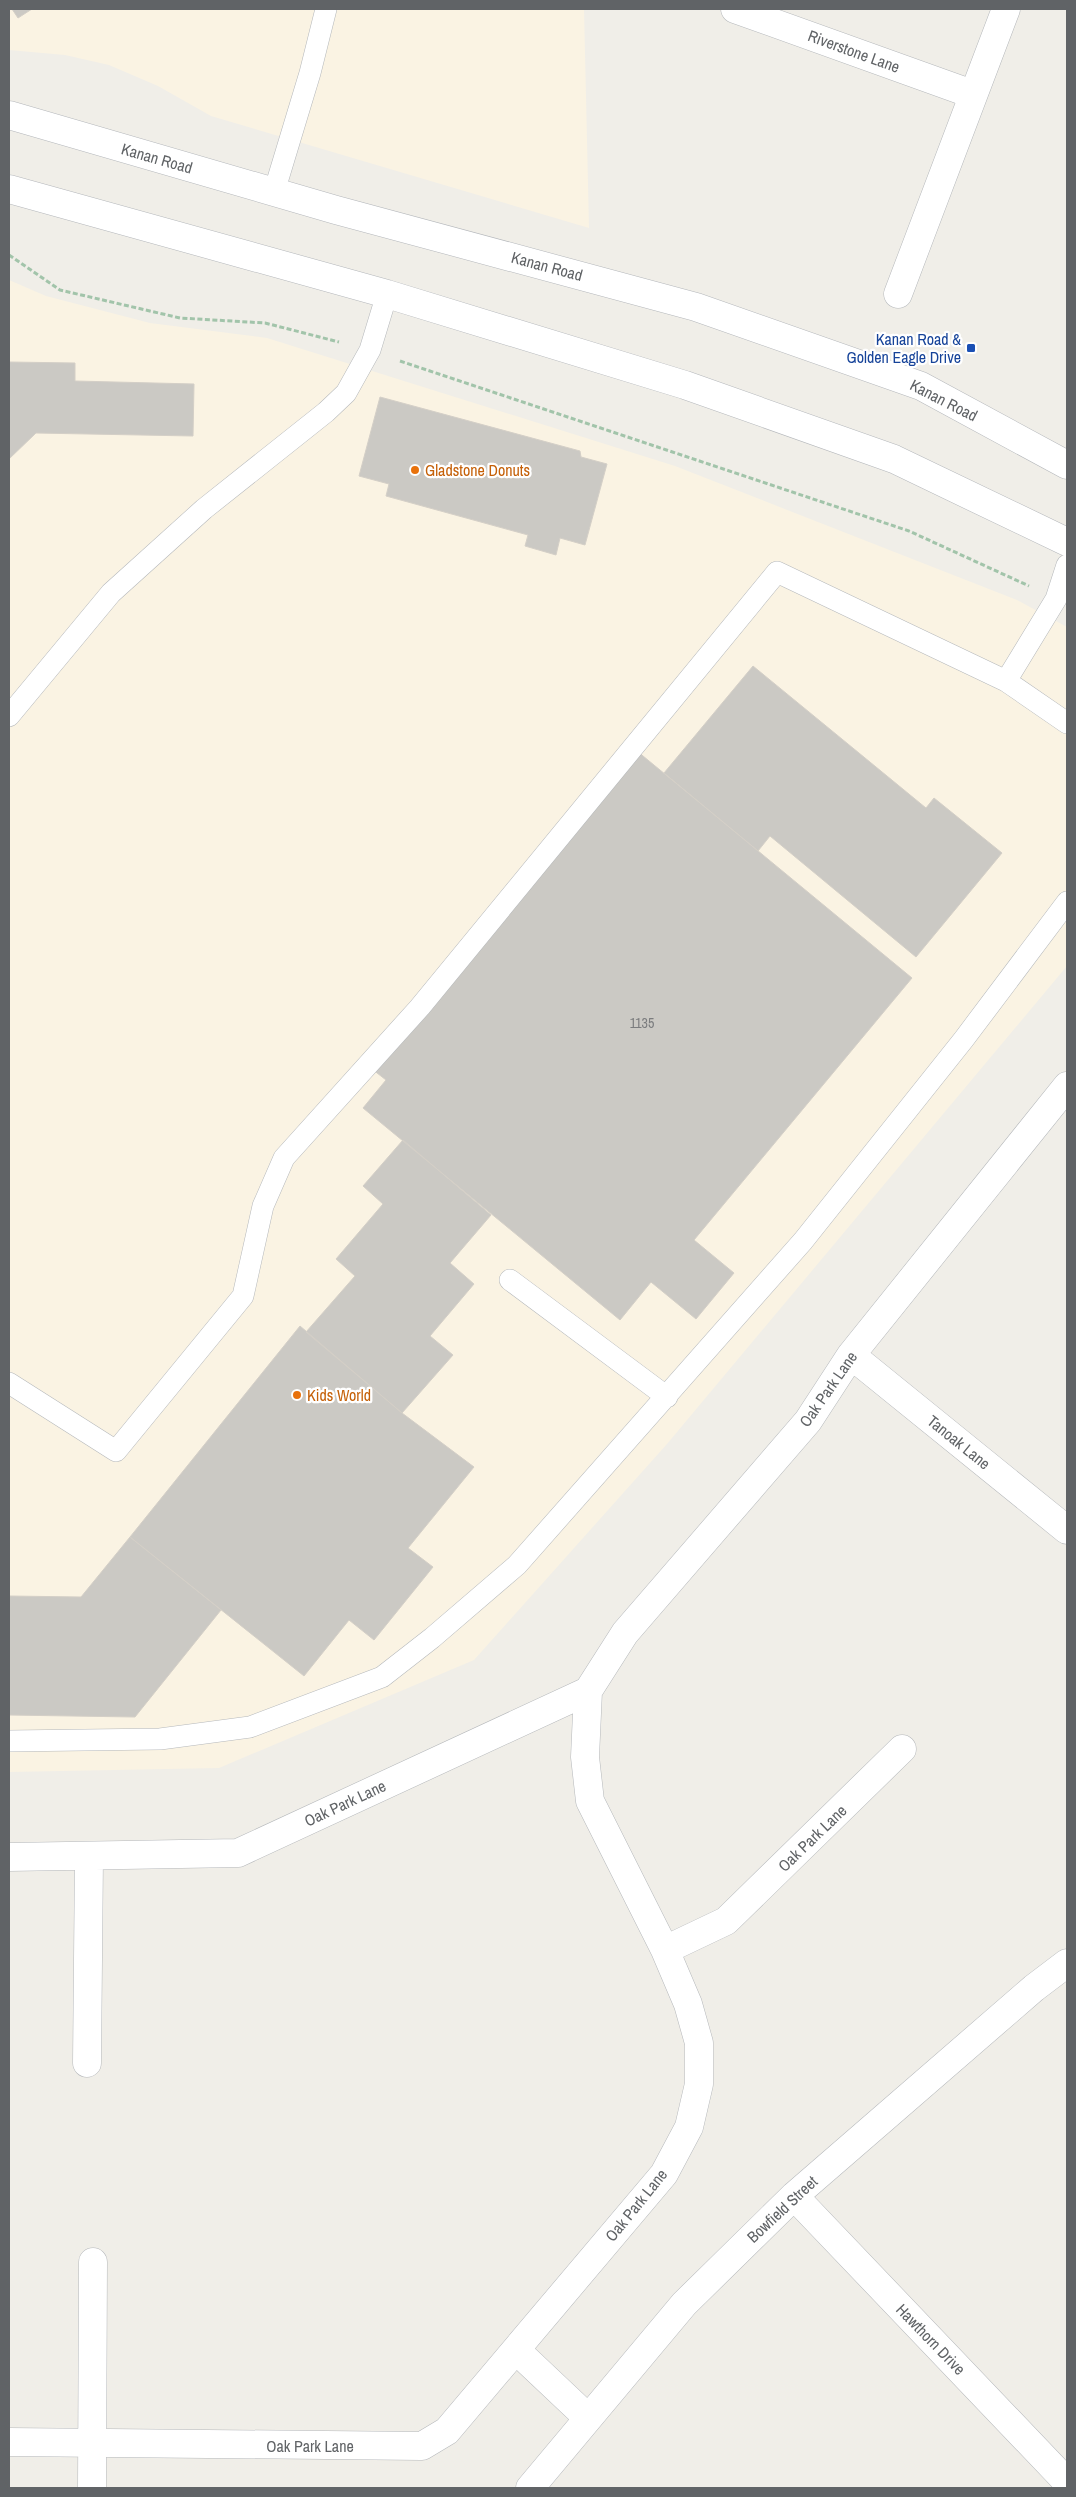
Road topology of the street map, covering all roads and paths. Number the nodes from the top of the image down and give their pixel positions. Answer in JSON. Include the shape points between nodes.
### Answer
{"nodes":[{"id":1,"x":326,"y":9,"type":"edge"},
{"id":2,"x":735,"y":9,"type":"edge"},
{"id":3,"x":1006,"y":9,"type":"edge"},
{"id":4,"x":972,"y":94,"type":"junction"},
{"id":5,"x":9,"y":115,"type":"edge"},
{"id":6,"x":9,"y":189,"type":"edge"},
{"id":7,"x":274,"y":192,"type":"junction"},
{"id":8,"x":9,"y":255,"type":"edge"},
{"id":9,"x":387,"y":294,"type":"junction"},
{"id":10,"x":898,"y":294,"type":"dead end"},
{"id":11,"x":370,"y":350,"type":"junction"},
{"id":12,"x":1067,"y":464,"type":"edge"},
{"id":13,"x":1067,"y":542,"type":"edge"},
{"id":14,"x":1067,"y":565,"type":"edge"},
{"id":15,"x":1056,"y":598,"type":"junction"},
{"id":16,"x":1006,"y":680,"type":"junction"},
{"id":17,"x":9,"y":716,"type":"edge"},
{"id":18,"x":1067,"y":723,"type":"edge"},
{"id":19,"x":1067,"y":902,"type":"edge"},
{"id":20,"x":1067,"y":1086,"type":"edge"},
{"id":21,"x":510,"y":1280,"type":"dead end"},
{"id":22,"x":851,"y":1355,"type":"junction"},
{"id":23,"x":9,"y":1382,"type":"edge"},
{"id":24,"x":667,"y":1397,"type":"junction"},
{"id":25,"x":1067,"y":1530,"type":"edge"},
{"id":26,"x":588,"y":1691,"type":"junction"},
{"id":27,"x":9,"y":1740,"type":"edge"},
{"id":28,"x":902,"y":1749,"type":"dead end"},
{"id":29,"x":9,"y":1857,"type":"edge"},
{"id":30,"x":88,"y":1857,"type":"junction"},
{"id":31,"x":665,"y":1950,"type":"junction"},
{"id":32,"x":1067,"y":1963,"type":"edge"},
{"id":33,"x":87,"y":2064,"type":"dead end"},
{"id":34,"x":794,"y":2196,"type":"junction"},
{"id":35,"x":93,"y":2262,"type":"dead end"},
{"id":36,"x":516,"y":2350,"type":"junction"},
{"id":37,"x":588,"y":2418,"type":"junction"},
{"id":38,"x":9,"y":2442,"type":"edge"},
{"id":39,"x":92,"y":2444,"type":"junction"},
{"id":40,"x":1067,"y":2482,"type":"edge"},
{"id":41,"x":92,"y":2488,"type":"edge"},
{"id":42,"x":530,"y":2488,"type":"edge"}],
"edges":[{"from":1,"to":7,"type":"lane","via":[[308,82]]},
{"from":2,"to":4,"type":"street","name":"Riverstone Lane"},
{"from":3,"to":4,"type":"street"},
{"from":4,"to":10,"type":"street"},
{"from":5,"to":7,"type":"street","name":"Kanan Road"},
{"from":6,"to":9,"type":"street"},
{"from":7,"to":12,"type":"street","name":"Kanan Road","via":[[696,306],[921,386]]},
{"from":8,"to":11,"type":"path","via":[[60,290],[180,318],[265,323]]},
{"from":9,"to":11,"type":"lane"},
{"from":9,"to":13,"type":"street","via":[[685,385],[894,459]]},
{"from":11,"to":15,"type":"path","via":[[910,531]]},
{"from":11,"to":17,"type":"lane","via":[[346,393],[326,412],[204,510],[111,593]]},
{"from":14,"to":15,"type":"lane"},
{"from":15,"to":16,"type":"lane"},
{"from":16,"to":18,"type":"lane"},
{"from":16,"to":23,"type":"lane","via":[[776,572],[420,1007],[284,1158],[263,1206],[243,1296],[116,1452]]},
{"from":19,"to":24,"type":"lane","via":[[964,1039],[803,1241]]},
{"from":20,"to":22,"type":"street","name":"Oak Park Lane"},
{"from":21,"to":24,"type":"lane"},
{"from":22,"to":25,"type":"street","name":"Tanoak Lane"},
{"from":22,"to":26,"type":"street","name":"Oak Park Lane","via":[[808,1421],[625,1633]]},
{"from":24,"to":27,"type":"lane","via":[[518,1565],[382,1677],[250,1727],[160,1739]]},
{"from":26,"to":30,"type":"street","name":"Oak Park Lane","via":[[238,1853]]},
{"from":26,"to":31,"type":"street","name":"Oak Park Lane","via":[[585,1757],[590,1801]]},
{"from":28,"to":31,"type":"street","name":"Oak Park Lane","via":[[726,1922]]},
{"from":29,"to":30,"type":"street","name":"Oak Park Lane"},
{"from":30,"to":33,"type":"street"},
{"from":31,"to":36,"type":"street","name":"Oak Park Lane","via":[[688,2004],[699,2043],[699,2084],[689,2127],[664,2174]]},
{"from":32,"to":34,"type":"street","name":"Bowfield Street"},
{"from":34,"to":37,"type":"street","name":"Bowfield Street","via":[[684,2304]]},
{"from":34,"to":40,"type":"street","name":"Hawthorn Drive"},
{"from":35,"to":39,"type":"street"},
{"from":36,"to":37,"type":"street"},
{"from":36,"to":39,"type":"street","name":"Oak Park Lane","via":[[447,2431],[422,2446]]},
{"from":37,"to":42,"type":"street","name":"Bowfield Street"},
{"from":38,"to":39,"type":"street","name":"Oak Park Lane"},
{"from":39,"to":41,"type":"street"}]}
